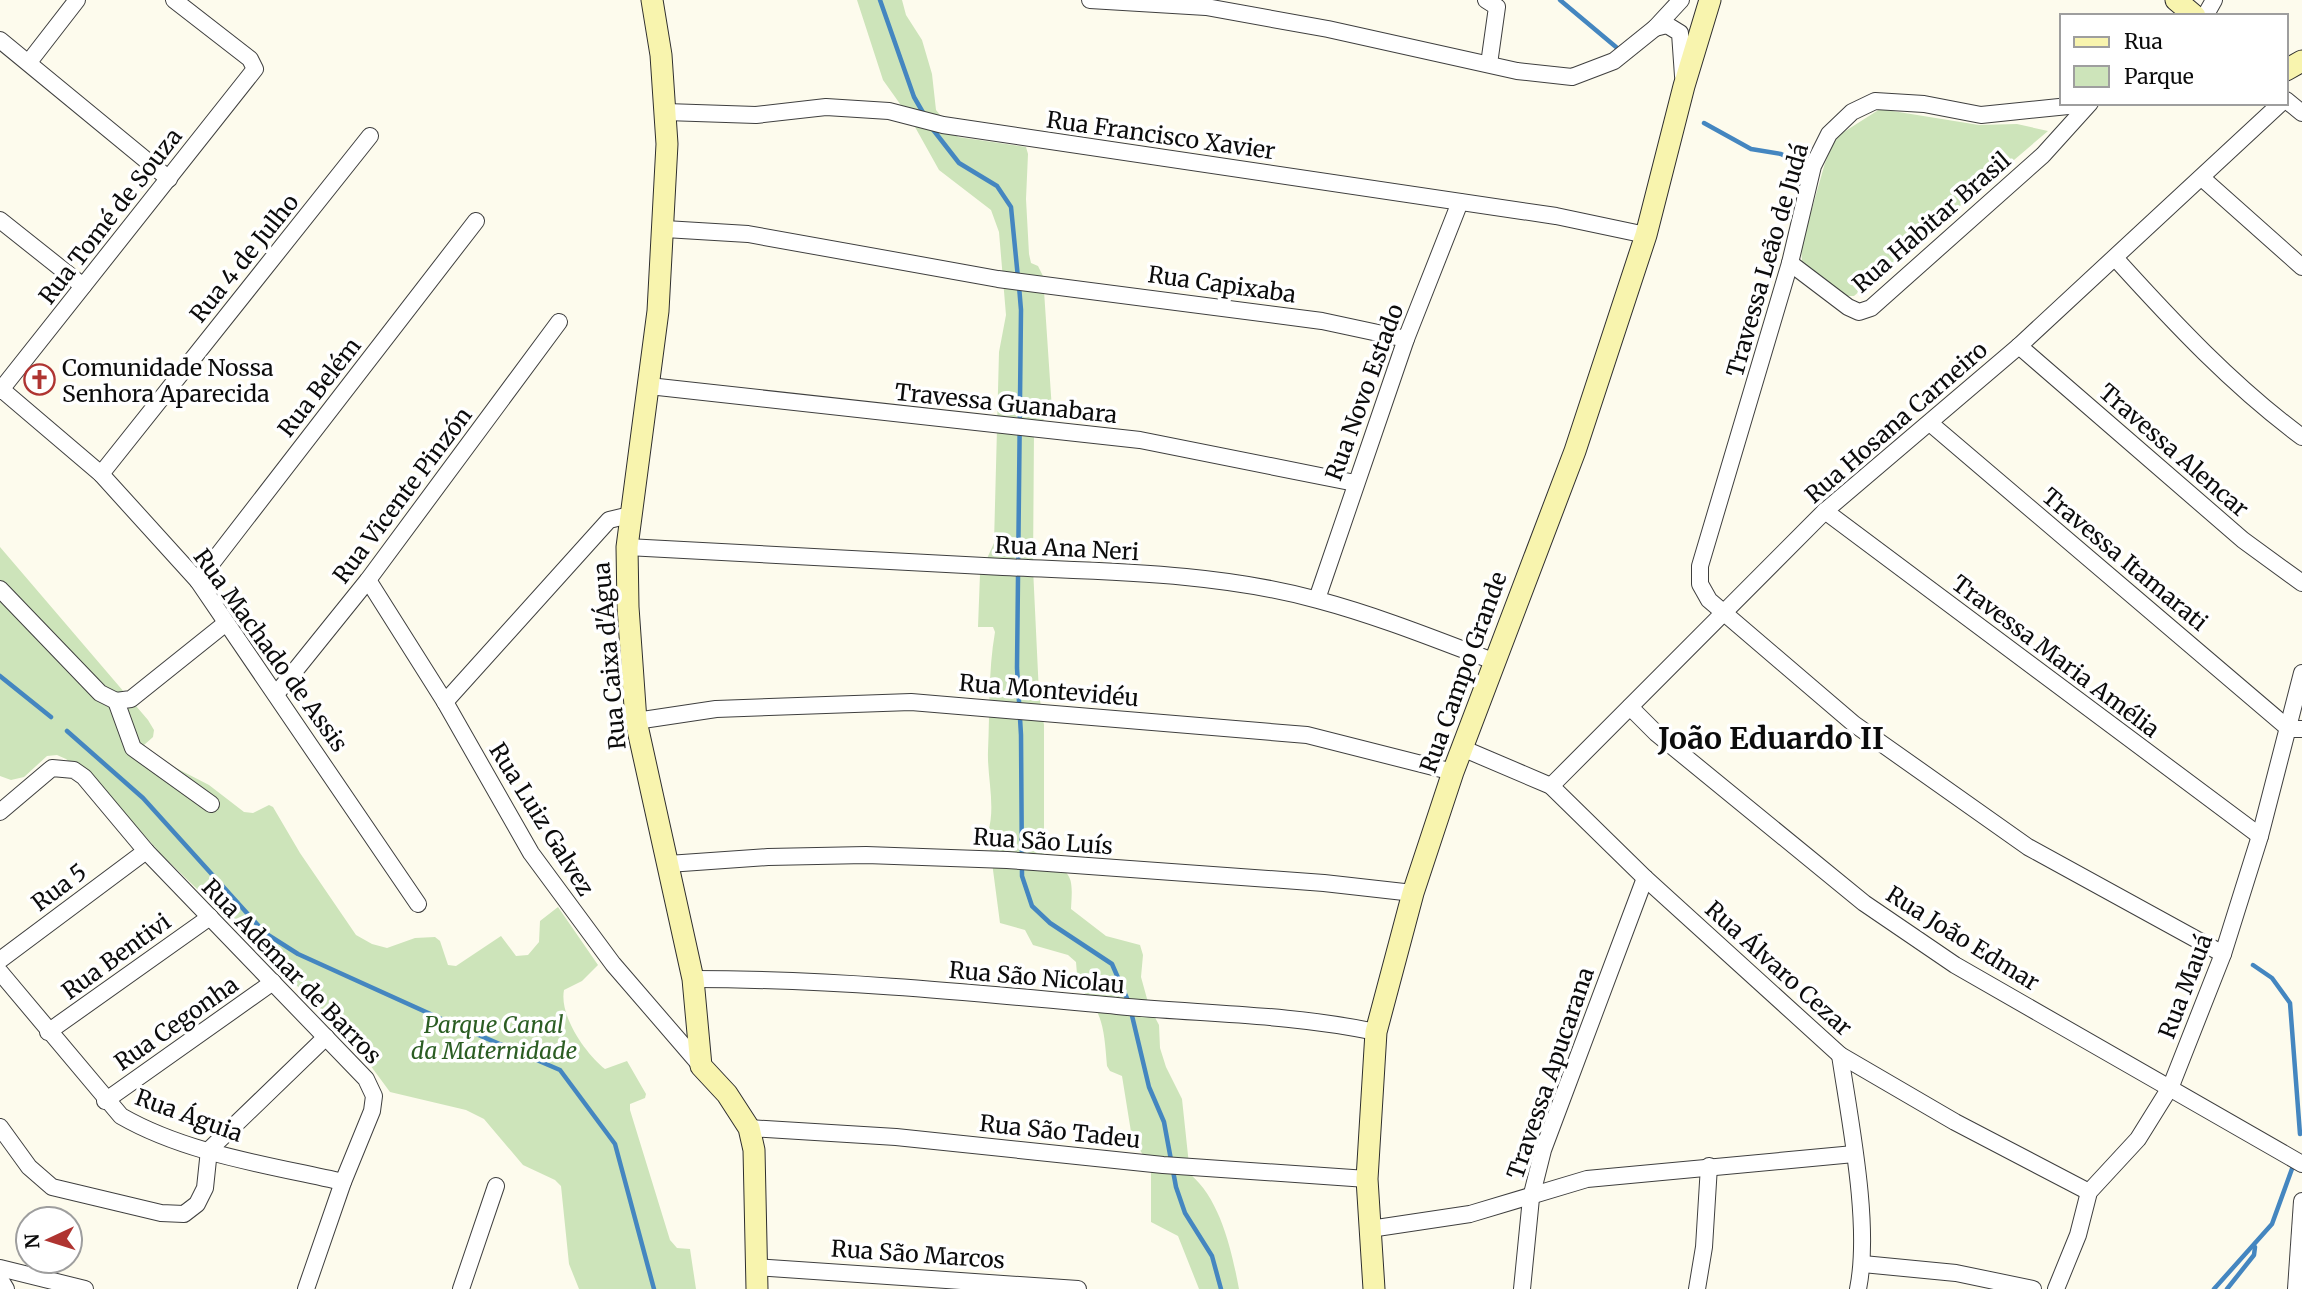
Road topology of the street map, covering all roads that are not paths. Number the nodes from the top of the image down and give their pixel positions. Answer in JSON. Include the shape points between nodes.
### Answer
{"nodes":[{"id":1,"x":77,"y":0,"type":"edge"},
{"id":2,"x":174,"y":0,"type":"edge"},
{"id":3,"x":652,"y":0,"type":"edge"},
{"id":4,"x":1090,"y":0,"type":"edge"},
{"id":5,"x":1486,"y":0,"type":"edge"},
{"id":6,"x":1681,"y":0,"type":"edge"},
{"id":7,"x":1696,"y":0,"type":"edge"},
{"id":8,"x":1710,"y":0,"type":"edge"},
{"id":9,"x":1202,"y":4,"type":"edge"},
{"id":10,"x":1655,"y":27,"type":"junction"},
{"id":11,"x":0,"y":40,"type":"edge"},
{"id":12,"x":29,"y":62,"type":"junction"},
{"id":13,"x":1489,"y":64,"type":"junction"},
{"id":14,"x":1684,"y":86,"type":"junction"},
{"id":15,"x":2288,"y":102,"type":"edge"},
{"id":16,"x":2079,"y":105,"type":"edge"},
{"id":17,"x":2088,"y":105,"type":"edge"},
{"id":18,"x":2279,"y":105,"type":"edge"},
{"id":19,"x":666,"y":112,"type":"junction"},
{"id":20,"x":2302,"y":113,"type":"edge"},
{"id":21,"x":370,"y":136,"type":"dead end"},
{"id":22,"x":2202,"y":178,"type":"junction"},
{"id":23,"x":169,"y":179,"type":"junction"},
{"id":24,"x":1460,"y":202,"type":"junction"},
{"id":25,"x":0,"y":220,"type":"edge"},
{"id":26,"x":476,"y":221,"type":"dead end"},
{"id":27,"x":665,"y":229,"type":"junction"},
{"id":28,"x":1646,"y":235,"type":"junction"},
{"id":29,"x":2116,"y":260,"type":"junction"},
{"id":30,"x":1790,"y":263,"type":"junction"},
{"id":31,"x":2302,"y":267,"type":"edge"},
{"id":32,"x":83,"y":286,"type":"junction"},
{"id":33,"x":559,"y":321,"type":"dead end"},
{"id":34,"x":1406,"y":339,"type":"junction"},
{"id":35,"x":2019,"y":346,"type":"junction"},
{"id":36,"x":649,"y":386,"type":"junction"},
{"id":37,"x":1,"y":389,"type":"edge"},
{"id":38,"x":1931,"y":424,"type":"junction"},
{"id":39,"x":2302,"y":437,"type":"edge"},
{"id":40,"x":101,"y":474,"type":"junction"},
{"id":41,"x":1355,"y":483,"type":"junction"},
{"id":42,"x":1825,"y":511,"type":"junction"},
{"id":43,"x":630,"y":515,"type":"junction"},
{"id":44,"x":627,"y":547,"type":"junction"},
{"id":45,"x":368,"y":580,"type":"junction"},
{"id":46,"x":198,"y":581,"type":"junction"},
{"id":47,"x":2302,"y":583,"type":"edge"},
{"id":48,"x":0,"y":589,"type":"edge"},
{"id":49,"x":1317,"y":599,"type":"junction"},
{"id":50,"x":1726,"y":613,"type":"junction"},
{"id":51,"x":226,"y":623,"type":"junction"},
{"id":52,"x":1493,"y":661,"type":"junction"},
{"id":53,"x":2302,"y":673,"type":"edge"},
{"id":54,"x":277,"y":693,"type":"junction"},
{"id":55,"x":116,"y":701,"type":"junction"},
{"id":56,"x":445,"y":702,"type":"junction"},
{"id":57,"x":1630,"y":707,"type":"junction"},
{"id":58,"x":636,"y":721,"type":"junction"},
{"id":59,"x":2296,"y":729,"type":"edge"},
{"id":60,"x":1462,"y":748,"type":"junction"},
{"id":61,"x":1453,"y":772,"type":"junction"},
{"id":62,"x":1551,"y":786,"type":"junction"},
{"id":63,"x":4,"y":803,"type":"edge"},
{"id":64,"x":211,"y":804,"type":"dead end"},
{"id":65,"x":2260,"y":836,"type":"junction"},
{"id":66,"x":145,"y":851,"type":"junction"},
{"id":67,"x":668,"y":864,"type":"junction"},
{"id":68,"x":1645,"y":878,"type":"junction"},
{"id":69,"x":1413,"y":893,"type":"junction"},
{"id":70,"x":418,"y":904,"type":"dead end"},
{"id":71,"x":210,"y":917,"type":"junction"},
{"id":72,"x":2223,"y":954,"type":"junction"},
{"id":73,"x":0,"y":960,"type":"edge"},
{"id":74,"x":0,"y":972,"type":"edge"},
{"id":75,"x":693,"y":979,"type":"junction"},
{"id":76,"x":273,"y":982,"type":"junction"},
{"id":77,"x":48,"y":1032,"type":"junction"},
{"id":78,"x":1376,"y":1032,"type":"junction"},
{"id":79,"x":326,"y":1037,"type":"junction"},
{"id":80,"x":1840,"y":1055,"type":"junction"},
{"id":81,"x":701,"y":1066,"type":"junction"},
{"id":82,"x":2171,"y":1086,"type":"junction"},
{"id":83,"x":105,"y":1101,"type":"junction"},
{"id":84,"x":0,"y":1127,"type":"edge"},
{"id":85,"x":749,"y":1128,"type":"junction"},
{"id":86,"x":209,"y":1150,"type":"junction"},
{"id":87,"x":1854,"y":1154,"type":"junction"},
{"id":88,"x":2302,"y":1164,"type":"edge"},
{"id":89,"x":1709,"y":1166,"type":"junction"},
{"id":90,"x":1367,"y":1179,"type":"junction"},
{"id":91,"x":343,"y":1181,"type":"junction"},
{"id":92,"x":496,"y":1186,"type":"dead end"},
{"id":93,"x":2089,"y":1192,"type":"junction"},
{"id":94,"x":1531,"y":1198,"type":"junction"},
{"id":95,"x":2302,"y":1201,"type":"edge"},
{"id":96,"x":1370,"y":1229,"type":"junction"},
{"id":97,"x":1863,"y":1264,"type":"junction"},
{"id":98,"x":756,"y":1266,"type":"junction"},
{"id":99,"x":0,"y":1268,"type":"edge"},
{"id":100,"x":0,"y":1279,"type":"edge"},
{"id":101,"x":6,"y":1289,"type":"edge"},
{"id":102,"x":85,"y":1289,"type":"edge"},
{"id":103,"x":306,"y":1289,"type":"edge"},
{"id":104,"x":461,"y":1289,"type":"edge"},
{"id":105,"x":757,"y":1289,"type":"edge"},
{"id":106,"x":1078,"y":1289,"type":"edge"},
{"id":107,"x":1374,"y":1289,"type":"edge"},
{"id":108,"x":1522,"y":1289,"type":"edge"},
{"id":109,"x":1697,"y":1289,"type":"edge"},
{"id":110,"x":1858,"y":1289,"type":"edge"},
{"id":111,"x":2033,"y":1289,"type":"edge"},
{"id":112,"x":2056,"y":1289,"type":"edge"},
{"id":113,"x":2296,"y":1289,"type":"edge"}],
"edges":[{"from":1,"to":12,"type":"street"},
{"from":2,"to":23,"type":"street","name":"Rua Tomé de Souza","via":[[250,59],[255,69]]},
{"from":3,"to":19,"type":"street","name":"Rua Caixa d'Água"},
{"from":4,"to":9,"type":"street"},
{"from":5,"to":13,"type":"street","via":[[1497,7]]},
{"from":6,"to":10,"type":"street"},
{"from":7,"to":14,"type":"street","name":"Rua Campo Grande"},
{"from":8,"to":14,"type":"street","name":"Rua Campo Grande"},
{"from":9,"to":13,"type":"street"},
{"from":10,"to":13,"type":"street","via":[[1614,61],[1572,77],[1548,77]]},
{"from":10,"to":14,"type":"street","via":[[1667,25],[1680,33]]},
{"from":11,"to":12,"type":"street"},
{"from":12,"to":23,"type":"street"},
{"from":14,"to":28,"type":"street","name":"Rua Campo Grande"},
{"from":15,"to":20,"type":"street"},
{"from":16,"to":30,"type":"street","name":"Travessa Leão de Judá","via":[[1981,115],[1875,101],[1852,112],[1829,134],[1813,166]]},
{"from":17,"to":30,"type":"street","name":"Rua Habitar Brasil","via":[[2043,155],[1871,308],[1859,312],[1848,307]]},
{"from":18,"to":22,"type":"street","name":"Rua Hosana Carneiro"},
{"from":19,"to":24,"type":"street","name":"Rua Francisco Xavier","via":[[756,115],[827,107],[897,114]]},
{"from":19,"to":27,"type":"street","name":"Rua Caixa d'Água"},
{"from":21,"to":40,"type":"street","name":"Rua 4 de Julho"},
{"from":22,"to":29,"type":"street","name":"Rua Hosana Carneiro"},
{"from":22,"to":31,"type":"street"},
{"from":23,"to":32,"type":"street","name":"Rua Tomé de Souza"},
{"from":24,"to":28,"type":"street","name":"Rua Francisco Xavier"},
{"from":24,"to":34,"type":"street","name":"Rua Novo Estado"},
{"from":25,"to":32,"type":"street"},
{"from":26,"to":46,"type":"street","name":"Rua Belém"},
{"from":27,"to":34,"type":"street","name":"Rua Capixaba","via":[[748,234],[1004,280],[1322,321]]},
{"from":27,"to":36,"type":"street","name":"Rua Caixa d'Água"},
{"from":28,"to":52,"type":"street","name":"Rua Campo Grande","via":[[1575,451]]},
{"from":29,"to":35,"type":"street","name":"Rua Hosana Carneiro"},
{"from":29,"to":39,"type":"street","via":[[2264,410]]},
{"from":30,"to":50,"type":"street","name":"Travessa Leão de Judá","via":[[1700,566],[1700,584],[1709,600]]},
{"from":32,"to":37,"type":"street","name":"Rua Tomé de Souza"},
{"from":33,"to":45,"type":"street","name":"Rua Vicente Pinzón"},
{"from":34,"to":41,"type":"street","name":"Rua Novo Estado"},
{"from":35,"to":38,"type":"street","name":"Rua Hosana Carneiro"},
{"from":35,"to":47,"type":"street","name":"Travessa Alencar","via":[[2243,540]]},
{"from":36,"to":41,"type":"street","name":"Travessa Guanabara","via":[[1140,440]]},
{"from":36,"to":43,"type":"street","name":"Rua Caixa d'Água"},
{"from":37,"to":40,"type":"street","name":"Rua Machado de Assis"},
{"from":38,"to":42,"type":"street","name":"Rua Hosana Carneiro"},
{"from":38,"to":59,"type":"street","name":"Travessa Itamarati"},
{"from":40,"to":46,"type":"street","name":"Rua Machado de Assis"},
{"from":41,"to":49,"type":"street","name":"Rua Novo Estado"},
{"from":42,"to":50,"type":"street","name":"Rua Hosana Carneiro"},
{"from":42,"to":65,"type":"street","name":"Travessa Maria Amélia"},
{"from":43,"to":44,"type":"street","name":"Rua Caixa d'Água"},
{"from":43,"to":56,"type":"street","via":[[609,520]]},
{"from":44,"to":49,"type":"street","name":"Rua Ana Neri","via":[[1093,568]]},
{"from":44,"to":58,"type":"street","name":"Rua Caixa d'Água"},
{"from":45,"to":54,"type":"street","name":"Rua Vicente Pinzón"},
{"from":45,"to":56,"type":"street","name":"Rua Luiz Galvez"},
{"from":46,"to":51,"type":"street","name":"Rua Machado de Assis"},
{"from":48,"to":55,"type":"street","via":[[100,692]]},
{"from":49,"to":52,"type":"street","name":"Rua Ana Neri"},
{"from":50,"to":57,"type":"street","name":"Rua Hosana Carneiro"},
{"from":50,"to":72,"type":"street","name":"Travessa Leão de Judá","via":[[1854,724],[2028,847]]},
{"from":51,"to":54,"type":"street","name":"Rua Machado de Assis"},
{"from":51,"to":55,"type":"street","via":[[131,699]]},
{"from":52,"to":60,"type":"street","name":"Rua Campo Grande"},
{"from":53,"to":59,"type":"street","name":"Rua Mauá"},
{"from":54,"to":70,"type":"street","name":"Rua Machado de Assis"},
{"from":55,"to":64,"type":"street","via":[[133,748]]},
{"from":56,"to":81,"type":"street","name":"Rua Luiz Galvez","via":[[546,874],[613,964]]},
{"from":57,"to":62,"type":"street","name":"Rua Hosana Carneiro"},
{"from":57,"to":82,"type":"street","name":"Rua João Edmar","via":[[1864,903],[1955,965]]},
{"from":58,"to":61,"type":"street","name":"Rua Montevidéu","via":[[716,709],[911,702],[1307,736]]},
{"from":58,"to":67,"type":"street","name":"Rua Caixa d'Água"},
{"from":59,"to":65,"type":"street","name":"Rua Mauá"},
{"from":60,"to":61,"type":"street","name":"Rua Campo Grande"},
{"from":60,"to":62,"type":"street","name":"Rua Álvaro Cezar"},
{"from":61,"to":69,"type":"street","name":"Rua Campo Grande"},
{"from":62,"to":68,"type":"street","name":"Rua Álvaro Cezar"},
{"from":63,"to":66,"type":"street","name":"Rua Ademar de Barros","via":[[38,777],[61,767],[74,770]]},
{"from":65,"to":72,"type":"street","name":"Rua Mauá"},
{"from":66,"to":71,"type":"street","name":"Rua Ademar de Barros"},
{"from":66,"to":73,"type":"street","name":"Rua 5"},
{"from":67,"to":69,"type":"street","name":"Rua São Luís","via":[[866,855],[1007,860]]},
{"from":67,"to":75,"type":"street","name":"Rua Caixa d'Água"},
{"from":68,"to":80,"type":"street","name":"Rua Álvaro Cezar"},
{"from":68,"to":94,"type":"street","name":"Travessa Apucarana","via":[[1543,1150]]},
{"from":69,"to":78,"type":"street","name":"Rua Campo Grande"},
{"from":71,"to":76,"type":"street","name":"Rua Ademar de Barros"},
{"from":71,"to":77,"type":"street","name":"Rua Bentivi"},
{"from":72,"to":82,"type":"street","name":"Rua Mauá"},
{"from":74,"to":77,"type":"street","name":"Rua Águia"},
{"from":75,"to":78,"type":"street","name":"Rua São Nicolau","via":[[829,982],[1337,1024]]},
{"from":75,"to":81,"type":"street","name":"Rua Caixa d'Água"},
{"from":76,"to":79,"type":"street","name":"Rua Ademar de Barros"},
{"from":76,"to":83,"type":"street","name":"Rua Cegonha"},
{"from":77,"to":83,"type":"street","name":"Rua Águia"},
{"from":78,"to":90,"type":"street","name":"Rua Campo Grande"},
{"from":79,"to":86,"type":"street"},
{"from":79,"to":91,"type":"street","name":"Rua Ademar de Barros","via":[[366,1079],[374,1096]]},
{"from":80,"to":87,"type":"street"},
{"from":80,"to":93,"type":"street","name":"Rua Álvaro Cezar"},
{"from":81,"to":85,"type":"street"},
{"from":82,"to":88,"type":"street","name":"Rua João Edmar"},
{"from":82,"to":93,"type":"street","name":"Rua Mauá","via":[[2138,1139]]},
{"from":83,"to":86,"type":"street","name":"Rua Águia","via":[[138,1126]]},
{"from":84,"to":86,"type":"street","via":[[29,1167],[52,1186],[160,1213],[184,1214],[197,1204],[205,1188]]},
{"from":85,"to":90,"type":"street","name":"Rua São Tadeu"},
{"from":85,"to":98,"type":"street","via":[[754,1150]]},
{"from":86,"to":91,"type":"street","name":"Rua Águia"},
{"from":87,"to":89,"type":"street"},
{"from":87,"to":97,"type":"street"},
{"from":89,"to":94,"type":"street","via":[[1587,1179]]},
{"from":89,"to":109,"type":"street"},
{"from":90,"to":96,"type":"street","name":"Rua Campo Grande"},
{"from":91,"to":103,"type":"street","name":"Rua Ademar de Barros"},
{"from":92,"to":104,"type":"street"},
{"from":93,"to":112,"type":"street","name":"Rua Mauá"},
{"from":94,"to":96,"type":"street","via":[[1470,1214]]},
{"from":94,"to":108,"type":"street","name":"Travessa Apucarana"},
{"from":95,"to":113,"type":"street"},
{"from":96,"to":107,"type":"street","name":"Rua Campo Grande"},
{"from":97,"to":110,"type":"street"},
{"from":97,"to":111,"type":"street","via":[[1956,1273]]},
{"from":98,"to":105,"type":"street"},
{"from":98,"to":106,"type":"street","name":"Rua São Marcos"},
{"from":99,"to":102,"type":"street"},
{"from":100,"to":101,"type":"street"}]}
